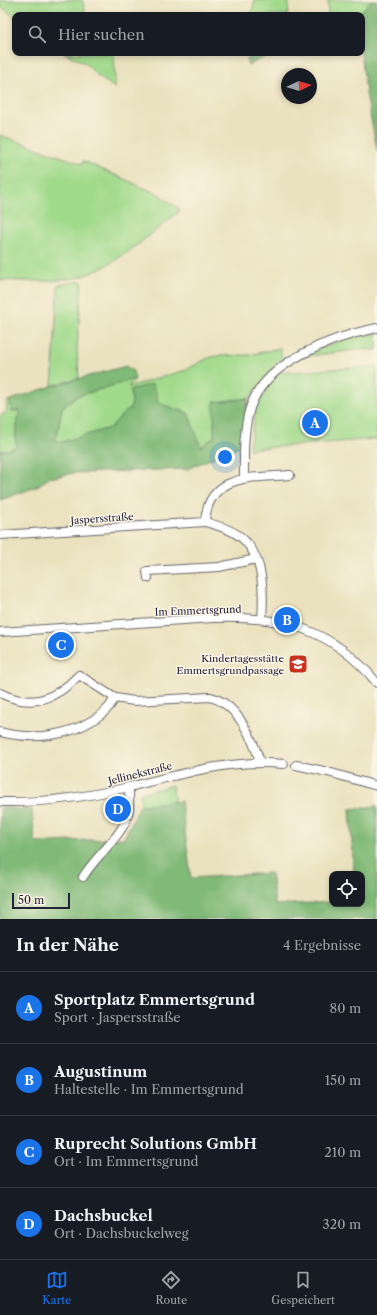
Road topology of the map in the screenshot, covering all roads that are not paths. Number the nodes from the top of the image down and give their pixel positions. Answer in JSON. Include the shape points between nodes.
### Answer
{"nodes":[{"id":1,"x":377,"y":328,"type":"edge"},
{"id":2,"x":290,"y":475,"type":"dead end"},
{"id":3,"x":244,"y":478,"type":"junction"},
{"id":4,"x":205,"y":522,"type":"junction"},
{"id":5,"x":0,"y":535,"type":"edge"},
{"id":6,"x":256,"y":559,"type":"junction"},
{"id":7,"x":148,"y":578,"type":"dead end"},
{"id":8,"x":262,"y":618,"type":"junction"},
{"id":9,"x":0,"y":632,"type":"edge"},
{"id":10,"x":377,"y":683,"type":"edge"},
{"id":11,"x":0,"y":693,"type":"edge"},
{"id":12,"x":115,"y":698,"type":"junction"},
{"id":13,"x":0,"y":732,"type":"edge"},
{"id":14,"x":260,"y":762,"type":"junction"},
{"id":15,"x":284,"y":764,"type":"dead end"},
{"id":16,"x":296,"y":766,"type":"dead end"},
{"id":17,"x":377,"y":786,"type":"edge"},
{"id":18,"x":129,"y":787,"type":"junction"},
{"id":19,"x":0,"y":802,"type":"edge"},
{"id":20,"x":83,"y":877,"type":"dead end"}],
"edges":[{"from":1,"to":3,"type":"street","via":[[323,344],[298,356],[262,386],[250,408],[247,423]]},
{"from":2,"to":3,"type":"street"},
{"from":3,"to":4,"type":"street","via":[[225,484],[218,490],[208,504]]},
{"from":4,"to":5,"type":"street","name":"Jaspersstraße"},
{"from":4,"to":6,"type":"street","name":"Jaspersstraße","via":[[244,539]]},
{"from":6,"to":7,"type":"street","via":[[211,568],[147,571]]},
{"from":6,"to":8,"type":"street","name":"Jaspersstraße","via":[[263,592]]},
{"from":8,"to":9,"type":"street","name":"Im Emmertsgrund","via":[[213,618]]},
{"from":8,"to":10,"type":"street","name":"Im Emmertsgrund","via":[[290,624],[326,639],[353,658]]},
{"from":11,"to":12,"type":"street","via":[[28,701],[43,699],[58,693],[79,675]]},
{"from":12,"to":13,"type":"street","via":[[106,711],[73,729],[42,736]]},
{"from":12,"to":14,"type":"street","via":[[134,701],[199,696],[215,698],[232,710],[245,728],[252,738]]},
{"from":14,"to":15,"type":"street","name":"Jellinekstraße"},
{"from":14,"to":18,"type":"street","name":"Jellinekstraße","via":[[200,769]]},
{"from":16,"to":17,"type":"street"},
{"from":18,"to":19,"type":"street","name":"Jellinekstraße","via":[[76,797]]},
{"from":18,"to":20,"type":"street","via":[[129,806],[121,829]]}]}
